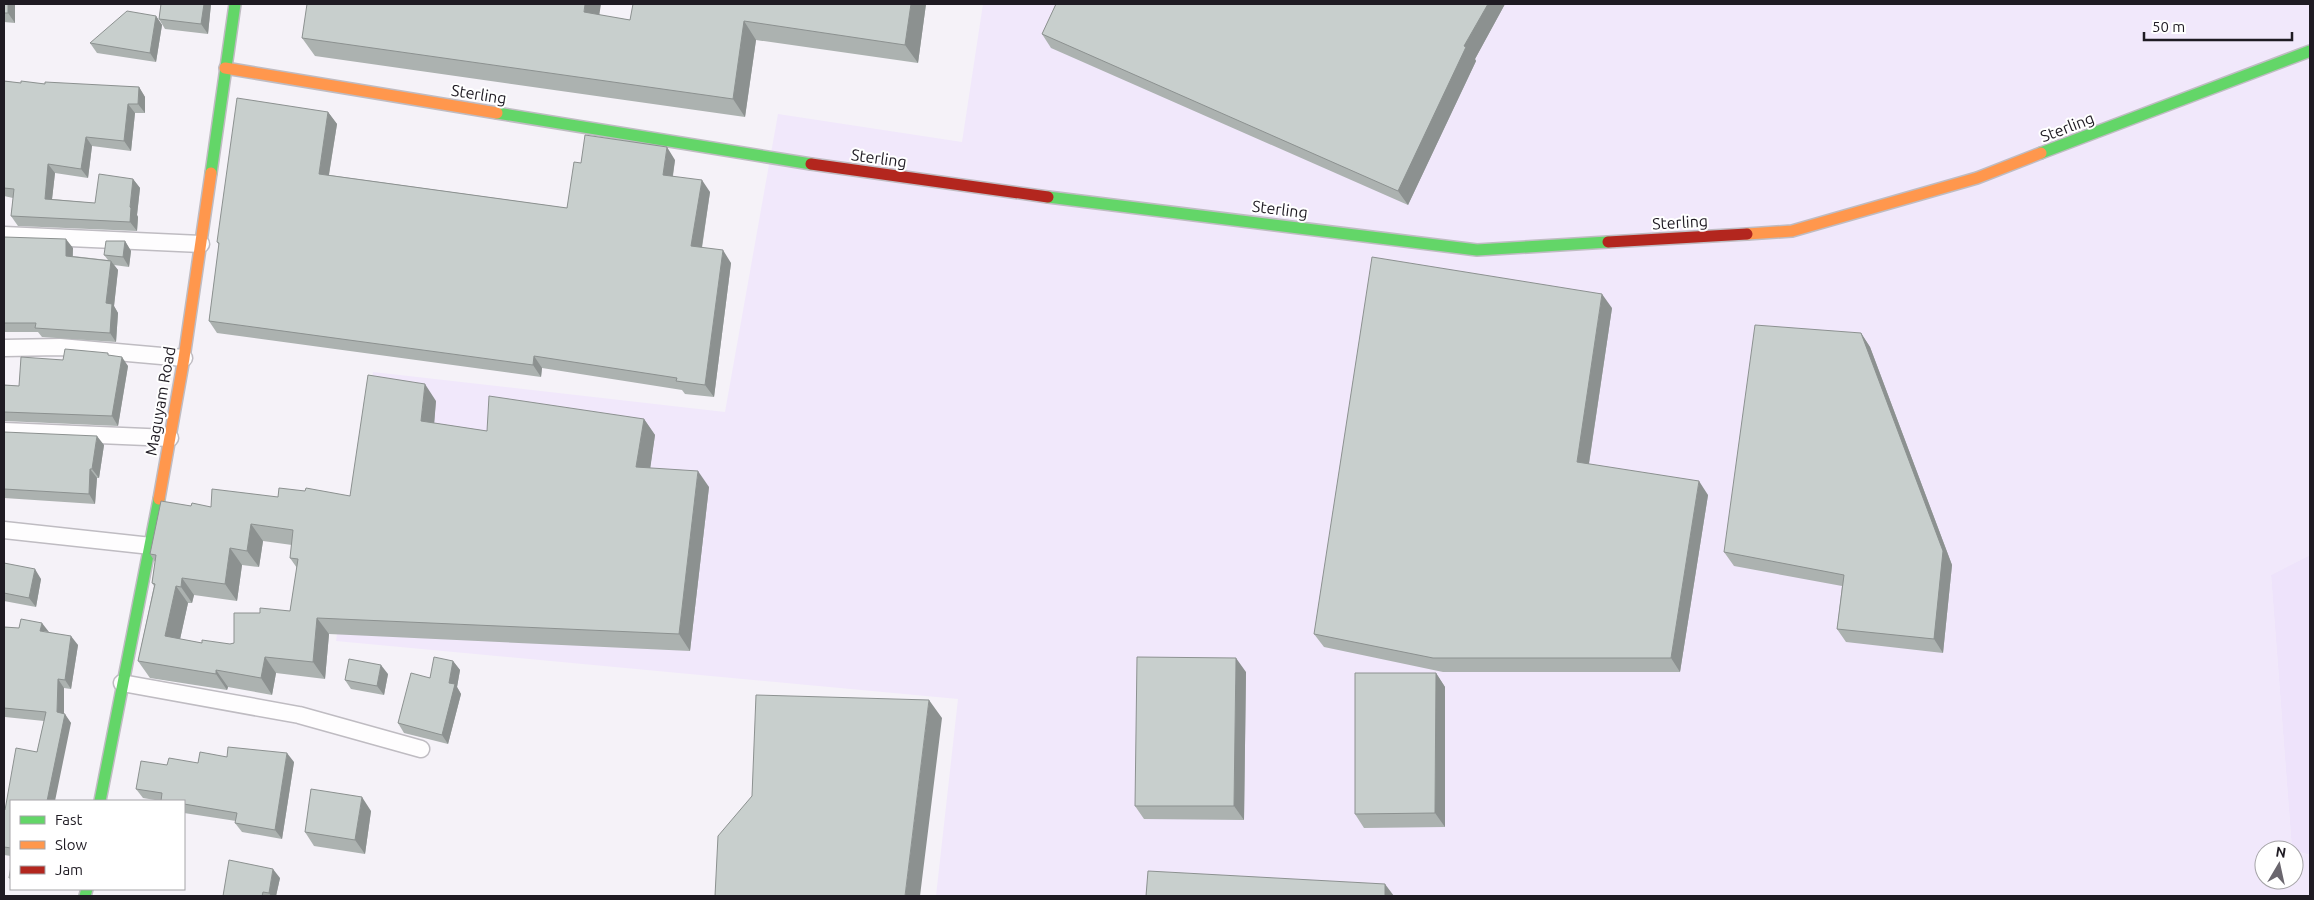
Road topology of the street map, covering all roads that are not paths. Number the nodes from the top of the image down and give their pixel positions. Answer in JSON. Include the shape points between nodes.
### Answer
{"nodes":[{"id":1,"x":235,"y":4,"type":"edge"},
{"id":2,"x":2310,"y":51,"type":"edge"},
{"id":3,"x":225,"y":68,"type":"junction"},
{"id":4,"x":4,"y":235,"type":"edge"},
{"id":5,"x":201,"y":244,"type":"junction"},
{"id":6,"x":4,"y":348,"type":"edge"},
{"id":7,"x":184,"y":358,"type":"junction"},
{"id":8,"x":4,"y":431,"type":"edge"},
{"id":9,"x":170,"y":438,"type":"junction"},
{"id":10,"x":4,"y":530,"type":"edge"},
{"id":11,"x":151,"y":546,"type":"junction"},
{"id":12,"x":122,"y":683,"type":"junction"},
{"id":13,"x":421,"y":749,"type":"dead end"},
{"id":14,"x":100,"y":800,"type":"edge"}],
"edges":[{"from":1,"to":3,"type":"street","name":"Maguyam Road"},
{"from":2,"to":3,"type":"street","name":"Sterling","via":[[1977,178],[1792,231],[1477,250],[787,162]]},
{"from":3,"to":5,"type":"street","name":"Maguyam Road"},
{"from":4,"to":5,"type":"street"},
{"from":5,"to":7,"type":"street","name":"Maguyam Road"},
{"from":6,"to":7,"type":"street","via":[[60,347]]},
{"from":7,"to":9,"type":"street","name":"Maguyam Road"},
{"from":8,"to":9,"type":"street"},
{"from":9,"to":11,"type":"street","name":"Maguyam Road"},
{"from":10,"to":11,"type":"street"},
{"from":11,"to":12,"type":"street","name":"Maguyam Road"},
{"from":12,"to":13,"type":"street","via":[[299,715]]},
{"from":12,"to":14,"type":"street","name":"Maguyam Road"}]}
